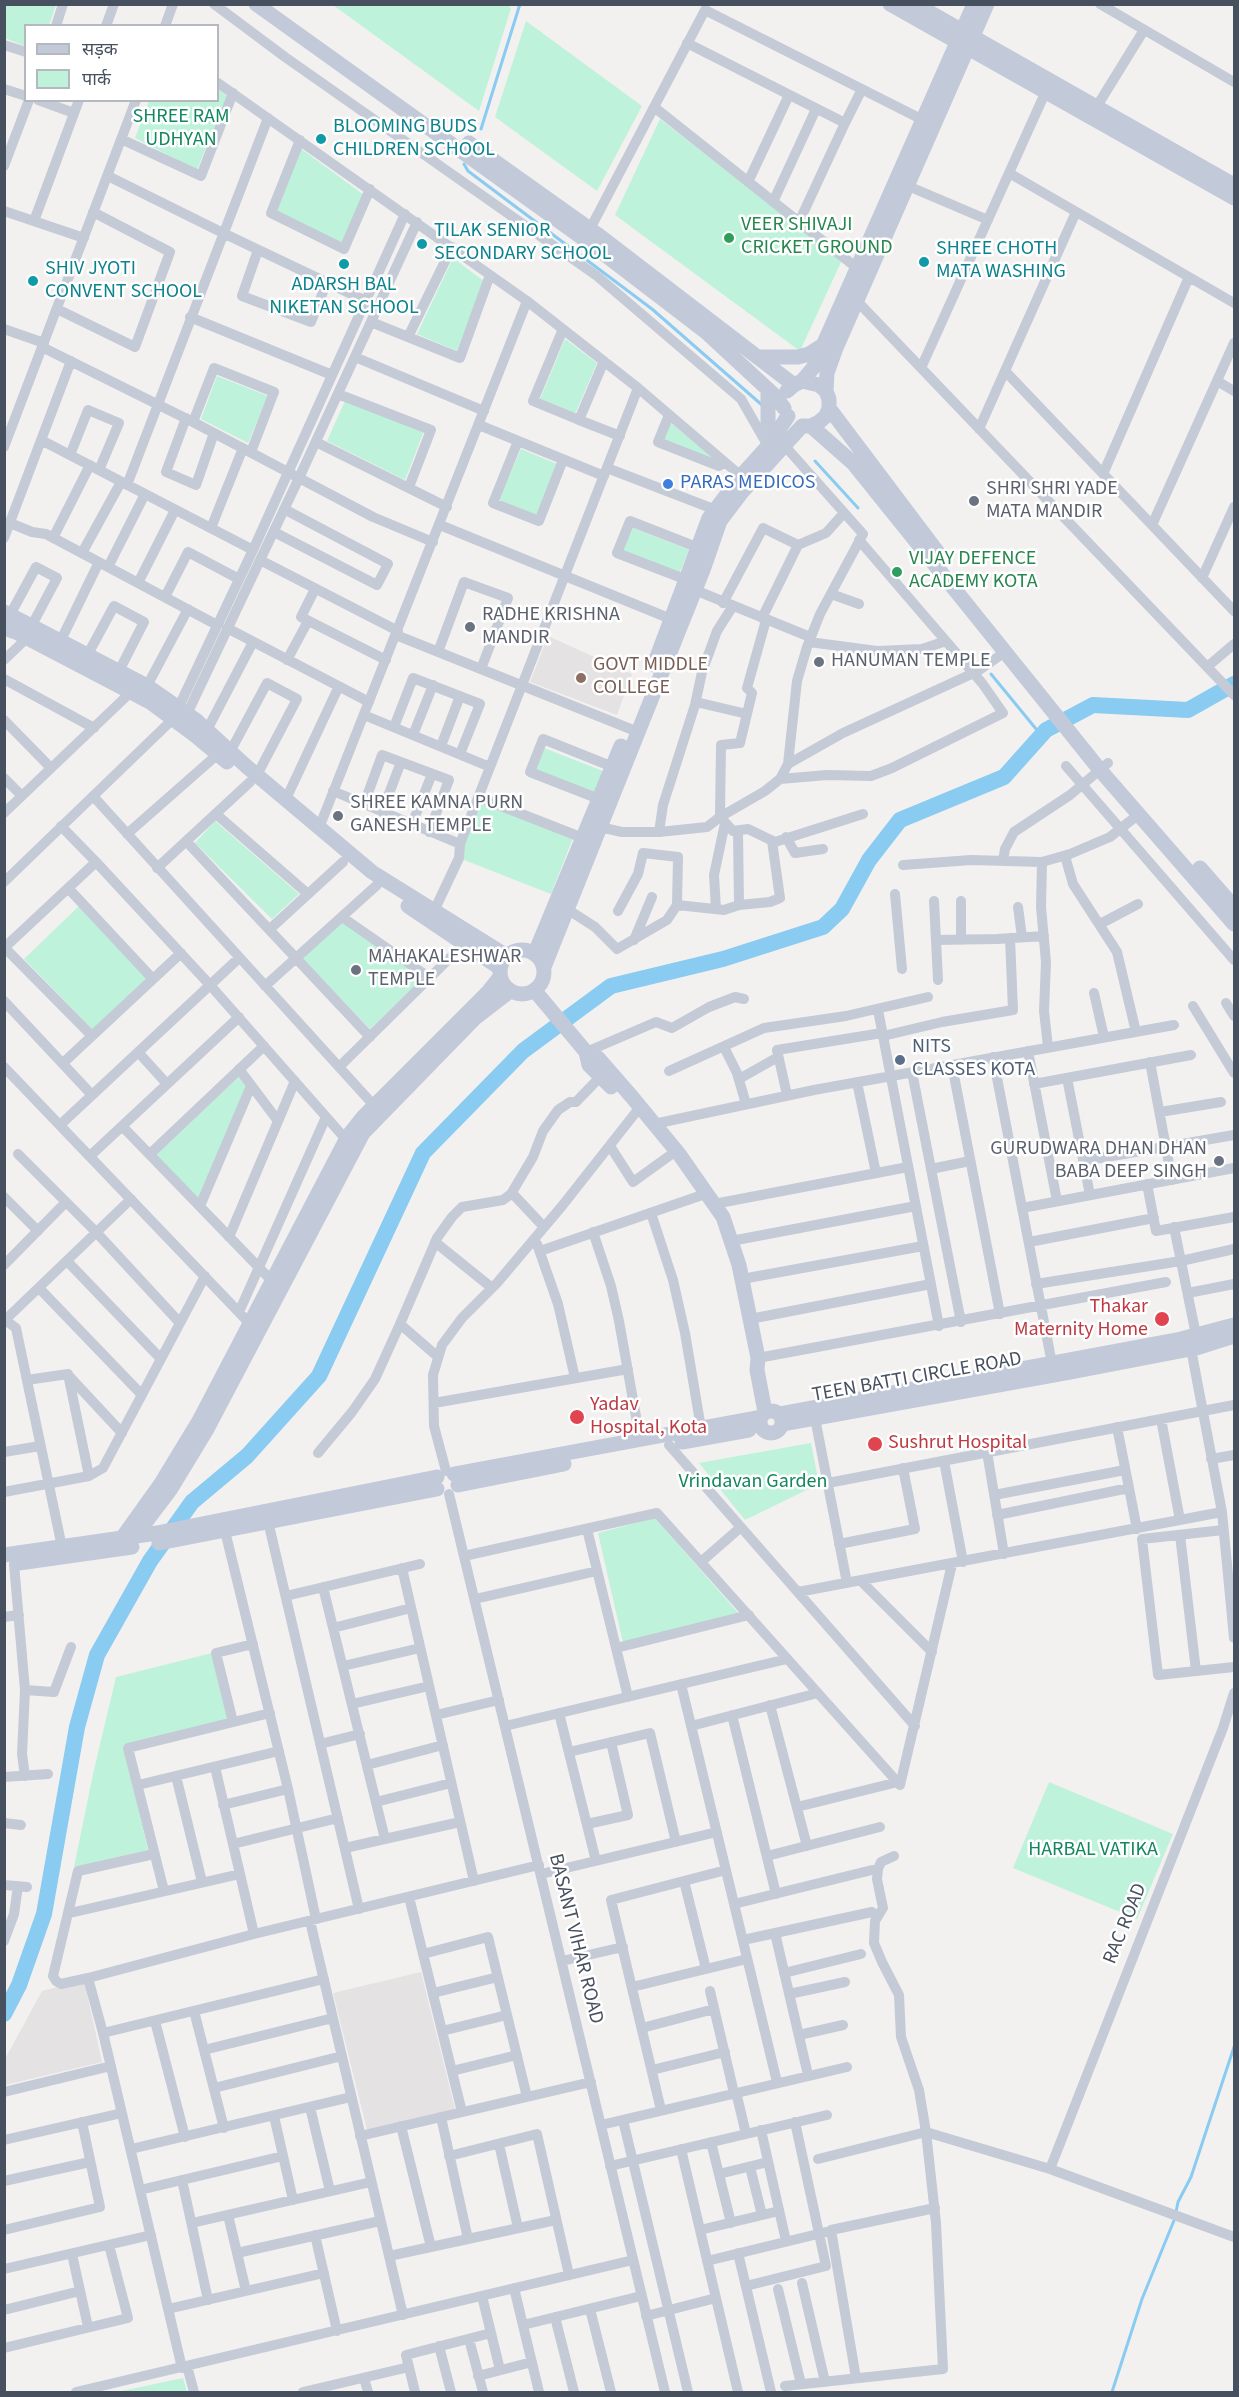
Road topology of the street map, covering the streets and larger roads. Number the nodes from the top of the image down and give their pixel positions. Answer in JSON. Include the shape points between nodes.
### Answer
{"nodes":[{"id":1,"x":63,"y":4,"type":"edge"},
{"id":2,"x":114,"y":4,"type":"edge"},
{"id":3,"x":173,"y":4,"type":"edge"},
{"id":4,"x":214,"y":4,"type":"edge"},
{"id":5,"x":256,"y":4,"type":"edge"},
{"id":6,"x":273,"y":4,"type":"edge"},
{"id":7,"x":890,"y":4,"type":"edge"},
{"id":8,"x":915,"y":4,"type":"edge"},
{"id":9,"x":974,"y":4,"type":"edge"},
{"id":10,"x":987,"y":4,"type":"edge"},
{"id":11,"x":1100,"y":4,"type":"edge"},
{"id":12,"x":57,"y":24,"type":"edge"},
{"id":13,"x":107,"y":24,"type":"edge"},
{"id":14,"x":166,"y":24,"type":"edge"},
{"id":15,"x":1144,"y":30,"type":"junction"},
{"id":16,"x":966,"y":39,"type":"junction"},
{"id":17,"x":687,"y":43,"type":"junction"},
{"id":18,"x":4,"y":45,"type":"edge"},
{"id":19,"x":24,"y":51,"type":"edge"},
{"id":20,"x":1234,"y":82,"type":"edge"},
{"id":21,"x":219,"y":84,"type":"edge"},
{"id":22,"x":4,"y":89,"type":"edge"},
{"id":23,"x":862,"y":89,"type":"junction"},
{"id":24,"x":1046,"y":91,"type":"junction"},
{"id":25,"x":233,"y":93,"type":"junction"},
{"id":26,"x":24,"y":95,"type":"edge"},
{"id":27,"x":789,"y":95,"type":"junction"},
{"id":28,"x":27,"y":102,"type":"edge"},
{"id":29,"x":44,"y":102,"type":"edge"},
{"id":30,"x":77,"y":102,"type":"edge"},
{"id":31,"x":135,"y":102,"type":"edge"},
{"id":32,"x":654,"y":107,"type":"junction"},
{"id":33,"x":816,"y":109,"type":"junction"},
{"id":34,"x":1094,"y":111,"type":"junction"},
{"id":35,"x":74,"y":112,"type":"junction"},
{"id":36,"x":268,"y":118,"type":"junction"},
{"id":37,"x":923,"y":120,"type":"junction"},
{"id":38,"x":845,"y":123,"type":"junction"},
{"id":39,"x":121,"y":139,"type":"junction"},
{"id":40,"x":300,"y":140,"type":"junction"},
{"id":41,"x":4,"y":166,"type":"edge"},
{"id":42,"x":1009,"y":173,"type":"junction"},
{"id":43,"x":108,"y":176,"type":"junction"},
{"id":44,"x":748,"y":182,"type":"junction"},
{"id":45,"x":1234,"y":185,"type":"edge"},
{"id":46,"x":908,"y":186,"type":"junction"},
{"id":47,"x":370,"y":189,"type":"junction"},
{"id":48,"x":1234,"y":198,"type":"edge"},
{"id":49,"x":773,"y":202,"type":"junction"},
{"id":50,"x":4,"y":211,"type":"edge"},
{"id":51,"x":93,"y":212,"type":"junction"},
{"id":52,"x":1076,"y":212,"type":"junction"},
{"id":53,"x":405,"y":214,"type":"junction"},
{"id":54,"x":988,"y":220,"type":"junction"},
{"id":55,"x":34,"y":221,"type":"junction"},
{"id":56,"x":417,"y":222,"type":"junction"},
{"id":57,"x":799,"y":222,"type":"junction"},
{"id":58,"x":590,"y":229,"type":"junction"},
{"id":59,"x":223,"y":233,"type":"junction"},
{"id":60,"x":84,"y":238,"type":"junction"},
{"id":61,"x":452,"y":247,"type":"junction"},
{"id":62,"x":258,"y":250,"type":"junction"},
{"id":63,"x":857,"y":268,"type":"junction"},
{"id":64,"x":490,"y":275,"type":"junction"},
{"id":65,"x":1189,"y":277,"type":"junction"},
{"id":66,"x":327,"y":282,"type":"junction"},
{"id":67,"x":366,"y":301,"type":"junction"},
{"id":68,"x":527,"y":301,"type":"junction"},
{"id":69,"x":857,"y":301,"type":"junction"},
{"id":70,"x":1234,"y":303,"type":"edge"},
{"id":71,"x":57,"y":309,"type":"junction"},
{"id":72,"x":190,"y":317,"type":"junction"},
{"id":73,"x":371,"y":322,"type":"junction"},
{"id":74,"x":4,"y":329,"type":"edge"},
{"id":75,"x":563,"y":329,"type":"junction"},
{"id":76,"x":408,"y":337,"type":"junction"},
{"id":77,"x":1234,"y":343,"type":"edge"},
{"id":78,"x":43,"y":345,"type":"junction"},
{"id":79,"x":823,"y":345,"type":"junction"},
{"id":80,"x":355,"y":357,"type":"junction"},
{"id":81,"x":757,"y":357,"type":"junction"},
{"id":82,"x":71,"y":361,"type":"junction"},
{"id":83,"x":604,"y":361,"type":"junction"},
{"id":84,"x":921,"y":368,"type":"junction"},
{"id":85,"x":1005,"y":371,"type":"junction"},
{"id":86,"x":332,"y":375,"type":"junction"},
{"id":87,"x":1217,"y":381,"type":"junction"},
{"id":88,"x":798,"y":383,"type":"junction"},
{"id":89,"x":638,"y":388,"type":"junction"},
{"id":90,"x":768,"y":390,"type":"junction"},
{"id":91,"x":826,"y":391,"type":"junction"},
{"id":92,"x":1234,"y":391,"type":"edge"},
{"id":93,"x":338,"y":394,"type":"junction"},
{"id":94,"x":157,"y":404,"type":"junction"},
{"id":95,"x":829,"y":408,"type":"junction"},
{"id":96,"x":484,"y":411,"type":"junction"},
{"id":97,"x":786,"y":412,"type":"junction"},
{"id":98,"x":669,"y":415,"type":"junction"},
{"id":99,"x":189,"y":420,"type":"junction"},
{"id":100,"x":579,"y":420,"type":"junction"},
{"id":101,"x":479,"y":425,"type":"junction"},
{"id":102,"x":807,"y":426,"type":"junction"},
{"id":103,"x":979,"y":429,"type":"junction"},
{"id":104,"x":214,"y":433,"type":"junction"},
{"id":105,"x":620,"y":436,"type":"junction"},
{"id":106,"x":41,"y":440,"type":"junction"},
{"id":107,"x":518,"y":441,"type":"junction"},
{"id":108,"x":316,"y":442,"type":"junction"},
{"id":109,"x":776,"y":446,"type":"junction"},
{"id":110,"x":4,"y":447,"type":"edge"},
{"id":111,"x":247,"y":450,"type":"junction"},
{"id":112,"x":70,"y":455,"type":"junction"},
{"id":113,"x":563,"y":460,"type":"junction"},
{"id":114,"x":724,"y":462,"type":"junction"},
{"id":115,"x":94,"y":468,"type":"junction"},
{"id":116,"x":288,"y":472,"type":"junction"},
{"id":117,"x":605,"y":472,"type":"junction"},
{"id":118,"x":1103,"y":474,"type":"junction"},
{"id":119,"x":741,"y":476,"type":"junction"},
{"id":120,"x":299,"y":478,"type":"junction"},
{"id":121,"x":124,"y":483,"type":"junction"},
{"id":122,"x":409,"y":487,"type":"junction"},
{"id":123,"x":146,"y":494,"type":"junction"},
{"id":124,"x":447,"y":507,"type":"junction"},
{"id":125,"x":1234,"y":507,"type":"edge"},
{"id":126,"x":284,"y":509,"type":"junction"},
{"id":127,"x":175,"y":510,"type":"junction"},
{"id":128,"x":716,"y":510,"type":"junction"},
{"id":129,"x":844,"y":513,"type":"junction"},
{"id":130,"x":10,"y":523,"type":"junction"},
{"id":131,"x":440,"y":525,"type":"junction"},
{"id":132,"x":1152,"y":525,"type":"junction"},
{"id":133,"x":211,"y":528,"type":"junction"},
{"id":134,"x":274,"y":532,"type":"junction"},
{"id":135,"x":4,"y":538,"type":"edge"},
{"id":136,"x":53,"y":538,"type":"junction"},
{"id":137,"x":860,"y":540,"type":"junction"},
{"id":138,"x":433,"y":542,"type":"junction"},
{"id":139,"x":798,"y":545,"type":"junction"},
{"id":140,"x":699,"y":548,"type":"junction"},
{"id":141,"x":253,"y":550,"type":"junction"},
{"id":142,"x":82,"y":553,"type":"junction"},
{"id":143,"x":260,"y":560,"type":"junction"},
{"id":144,"x":104,"y":565,"type":"junction"},
{"id":145,"x":565,"y":576,"type":"junction"},
{"id":146,"x":1202,"y":578,"type":"junction"},
{"id":147,"x":239,"y":579,"type":"junction"},
{"id":148,"x":138,"y":583,"type":"junction"},
{"id":149,"x":691,"y":585,"type":"junction"},
{"id":150,"x":315,"y":589,"type":"junction"},
{"id":151,"x":831,"y":594,"type":"junction"},
{"id":152,"x":165,"y":597,"type":"junction"},
{"id":153,"x":859,"y":604,"type":"dead end"},
{"id":154,"x":728,"y":605,"type":"junction"},
{"id":155,"x":188,"y":609,"type":"junction"},
{"id":156,"x":1234,"y":611,"type":"edge"},
{"id":157,"x":6,"y":619,"type":"edge"},
{"id":158,"x":671,"y":619,"type":"junction"},
{"id":159,"x":764,"y":619,"type":"junction"},
{"id":160,"x":308,"y":621,"type":"junction"},
{"id":161,"x":222,"y":627,"type":"junction"},
{"id":162,"x":29,"y":632,"type":"junction"},
{"id":163,"x":397,"y":633,"type":"junction"},
{"id":164,"x":61,"y":640,"type":"junction"},
{"id":165,"x":809,"y":640,"type":"junction"},
{"id":166,"x":946,"y":641,"type":"junction"},
{"id":167,"x":253,"y":642,"type":"junction"},
{"id":168,"x":1234,"y":644,"type":"edge"},
{"id":169,"x":438,"y":652,"type":"junction"},
{"id":170,"x":1005,"y":652,"type":"junction"},
{"id":171,"x":88,"y":654,"type":"junction"},
{"id":172,"x":4,"y":660,"type":"edge"},
{"id":173,"x":287,"y":660,"type":"junction"},
{"id":174,"x":386,"y":660,"type":"junction"},
{"id":175,"x":481,"y":669,"type":"junction"},
{"id":176,"x":1210,"y":670,"type":"junction"},
{"id":177,"x":119,"y":671,"type":"junction"},
{"id":178,"x":973,"y":672,"type":"junction"},
{"id":179,"x":4,"y":679,"type":"edge"},
{"id":180,"x":433,"y":685,"type":"junction"},
{"id":181,"x":522,"y":685,"type":"junction"},
{"id":182,"x":147,"y":686,"type":"junction"},
{"id":183,"x":339,"y":686,"type":"junction"},
{"id":184,"x":131,"y":692,"type":"junction"},
{"id":185,"x":1046,"y":694,"type":"junction"},
{"id":186,"x":1234,"y":695,"type":"edge"},
{"id":187,"x":460,"y":696,"type":"junction"},
{"id":188,"x":369,"y":702,"type":"junction"},
{"id":189,"x":696,"y":702,"type":"junction"},
{"id":190,"x":179,"y":713,"type":"junction"},
{"id":191,"x":747,"y":714,"type":"junction"},
{"id":192,"x":364,"y":715,"type":"junction"},
{"id":193,"x":4,"y":720,"type":"edge"},
{"id":194,"x":394,"y":727,"type":"junction"},
{"id":195,"x":94,"y":728,"type":"junction"},
{"id":196,"x":207,"y":730,"type":"junction"},
{"id":197,"x":633,"y":730,"type":"junction"},
{"id":198,"x":413,"y":735,"type":"junction"},
{"id":199,"x":441,"y":746,"type":"junction"},
{"id":200,"x":224,"y":753,"type":"junction"},
{"id":201,"x":460,"y":754,"type":"junction"},
{"id":202,"x":401,"y":762,"type":"junction"},
{"id":203,"x":788,"y":764,"type":"junction"},
{"id":204,"x":490,"y":766,"type":"junction"},
{"id":205,"x":1066,"y":766,"type":"dead end"},
{"id":206,"x":613,"y":767,"type":"junction"},
{"id":207,"x":1104,"y":767,"type":"junction"},
{"id":208,"x":51,"y":768,"type":"junction"},
{"id":209,"x":432,"y":774,"type":"junction"},
{"id":210,"x":4,"y":778,"type":"edge"},
{"id":211,"x":254,"y":779,"type":"junction"},
{"id":212,"x":780,"y":779,"type":"junction"},
{"id":213,"x":1083,"y":785,"type":"junction"},
{"id":214,"x":333,"y":791,"type":"junction"},
{"id":215,"x":22,"y":796,"type":"junction"},
{"id":216,"x":93,"y":796,"type":"junction"},
{"id":217,"x":478,"y":797,"type":"junction"},
{"id":218,"x":599,"y":799,"type":"junction"},
{"id":219,"x":285,"y":800,"type":"junction"},
{"id":220,"x":364,"y":804,"type":"junction"},
{"id":221,"x":382,"y":812,"type":"junction"},
{"id":222,"x":4,"y":813,"type":"edge"},
{"id":223,"x":216,"y":814,"type":"junction"},
{"id":224,"x":862,"y":814,"type":"dead end"},
{"id":225,"x":1139,"y":814,"type":"junction"},
{"id":226,"x":722,"y":820,"type":"junction"},
{"id":227,"x":412,"y":824,"type":"junction"},
{"id":228,"x":61,"y":826,"type":"junction"},
{"id":229,"x":319,"y":828,"type":"junction"},
{"id":230,"x":1121,"y":828,"type":"junction"},
{"id":231,"x":591,"y":830,"type":"junction"},
{"id":232,"x":738,"y":831,"type":"junction"},
{"id":233,"x":429,"y":832,"type":"junction"},
{"id":234,"x":659,"y":832,"type":"junction"},
{"id":235,"x":127,"y":834,"type":"junction"},
{"id":236,"x":786,"y":837,"type":"junction"},
{"id":237,"x":186,"y":841,"type":"junction"},
{"id":238,"x":772,"y":841,"type":"junction"},
{"id":239,"x":460,"y":844,"type":"junction"},
{"id":240,"x":823,"y":849,"type":"dead end"},
{"id":241,"x":1065,"y":856,"type":"junction"},
{"id":242,"x":1004,"y":861,"type":"junction"},
{"id":243,"x":96,"y":862,"type":"junction"},
{"id":244,"x":343,"y":862,"type":"junction"},
{"id":245,"x":1042,"y":862,"type":"junction"},
{"id":246,"x":903,"y":865,"type":"dead end"},
{"id":247,"x":158,"y":868,"type":"junction"},
{"id":248,"x":5,"y":880,"type":"edge"},
{"id":249,"x":378,"y":885,"type":"junction"},
{"id":250,"x":68,"y":888,"type":"junction"},
{"id":251,"x":308,"y":894,"type":"junction"},
{"id":252,"x":896,"y":894,"type":"dead end"},
{"id":253,"x":652,"y":897,"type":"dead end"},
{"id":254,"x":934,"y":901,"type":"dead end"},
{"id":255,"x":961,"y":901,"type":"dead end"},
{"id":256,"x":1138,"y":904,"type":"dead end"},
{"id":257,"x":677,"y":905,"type":"junction"},
{"id":258,"x":739,"y":905,"type":"junction"},
{"id":259,"x":1018,"y":907,"type":"dead end"},
{"id":260,"x":1234,"y":907,"type":"edge"},
{"id":261,"x":567,"y":909,"type":"junction"},
{"id":262,"x":716,"y":909,"type":"junction"},
{"id":263,"x":434,"y":910,"type":"junction"},
{"id":264,"x":618,"y":911,"type":"dead end"},
{"id":265,"x":342,"y":917,"type":"junction"},
{"id":266,"x":1100,"y":924,"type":"junction"},
{"id":267,"x":1234,"y":924,"type":"edge"},
{"id":268,"x":270,"y":929,"type":"junction"},
{"id":269,"x":1044,"y":936,"type":"junction"},
{"id":270,"x":1010,"y":938,"type":"junction"},
{"id":271,"x":1022,"y":938,"type":"junction"},
{"id":272,"x":634,"y":940,"type":"junction"},
{"id":273,"x":936,"y":940,"type":"junction"},
{"id":274,"x":961,"y":940,"type":"junction"},
{"id":275,"x":464,"y":944,"type":"junction"},
{"id":276,"x":5,"y":948,"type":"edge"},
{"id":277,"x":181,"y":953,"type":"junction"},
{"id":278,"x":535,"y":954,"type":"junction"},
{"id":279,"x":239,"y":958,"type":"junction"},
{"id":280,"x":296,"y":958,"type":"junction"},
{"id":281,"x":1234,"y":960,"type":"edge"},
{"id":282,"x":502,"y":967,"type":"junction"},
{"id":283,"x":544,"y":967,"type":"junction"},
{"id":284,"x":902,"y":969,"type":"dead end"},
{"id":285,"x":430,"y":978,"type":"junction"},
{"id":286,"x":153,"y":979,"type":"junction"},
{"id":287,"x":938,"y":980,"type":"dead end"},
{"id":288,"x":210,"y":984,"type":"junction"},
{"id":289,"x":265,"y":986,"type":"junction"},
{"id":290,"x":510,"y":991,"type":"junction"},
{"id":291,"x":1094,"y":993,"type":"dead end"},
{"id":292,"x":538,"y":995,"type":"junction"},
{"id":293,"x":928,"y":997,"type":"dead end"},
{"id":294,"x":744,"y":999,"type":"dead end"},
{"id":295,"x":4,"y":1001,"type":"edge"},
{"id":296,"x":1226,"y":1003,"type":"dead end"},
{"id":297,"x":1193,"y":1006,"type":"dead end"},
{"id":298,"x":878,"y":1010,"type":"junction"},
{"id":299,"x":1234,"y":1016,"type":"edge"},
{"id":300,"x":239,"y":1017,"type":"junction"},
{"id":301,"x":1174,"y":1025,"type":"dead end"},
{"id":302,"x":1136,"y":1032,"type":"junction"},
{"id":303,"x":883,"y":1034,"type":"junction"},
{"id":304,"x":92,"y":1036,"type":"junction"},
{"id":305,"x":370,"y":1037,"type":"junction"},
{"id":306,"x":1104,"y":1037,"type":"junction"},
{"id":307,"x":264,"y":1046,"type":"junction"},
{"id":308,"x":724,"y":1047,"type":"junction"},
{"id":309,"x":1048,"y":1047,"type":"junction"},
{"id":310,"x":1028,"y":1051,"type":"junction"},
{"id":311,"x":138,"y":1052,"type":"junction"},
{"id":312,"x":586,"y":1052,"type":"junction"},
{"id":313,"x":1191,"y":1055,"type":"dead end"},
{"id":314,"x":778,"y":1057,"type":"junction"},
{"id":315,"x":993,"y":1057,"type":"junction"},
{"id":316,"x":1150,"y":1062,"type":"junction"},
{"id":317,"x":63,"y":1063,"type":"junction"},
{"id":318,"x":952,"y":1065,"type":"junction"},
{"id":319,"x":4,"y":1067,"type":"edge"},
{"id":320,"x":339,"y":1067,"type":"junction"},
{"id":321,"x":239,"y":1070,"type":"junction"},
{"id":322,"x":669,"y":1071,"type":"dead end"},
{"id":323,"x":912,"y":1072,"type":"junction"},
{"id":324,"x":1234,"y":1073,"type":"edge"},
{"id":325,"x":601,"y":1076,"type":"junction"},
{"id":326,"x":891,"y":1076,"type":"junction"},
{"id":327,"x":1067,"y":1078,"type":"junction"},
{"id":328,"x":739,"y":1079,"type":"junction"},
{"id":329,"x":295,"y":1081,"type":"junction"},
{"id":330,"x":858,"y":1082,"type":"junction"},
{"id":331,"x":167,"y":1084,"type":"junction"},
{"id":332,"x":1034,"y":1084,"type":"junction"},
{"id":333,"x":251,"y":1086,"type":"junction"},
{"id":334,"x":92,"y":1095,"type":"junction"},
{"id":335,"x":787,"y":1095,"type":"junction"},
{"id":336,"x":1221,"y":1102,"type":"dead end"},
{"id":337,"x":746,"y":1104,"type":"junction"},
{"id":338,"x":640,"y":1107,"type":"junction"},
{"id":339,"x":378,"y":1110,"type":"junction"},
{"id":340,"x":1160,"y":1112,"type":"junction"},
{"id":341,"x":326,"y":1117,"type":"junction"},
{"id":342,"x":278,"y":1121,"type":"junction"},
{"id":343,"x":654,"y":1124,"type":"junction"},
{"id":344,"x":60,"y":1125,"type":"junction"},
{"id":345,"x":122,"y":1126,"type":"junction"},
{"id":346,"x":1234,"y":1135,"type":"edge"},
{"id":347,"x":350,"y":1144,"type":"junction"},
{"id":348,"x":610,"y":1146,"type":"junction"},
{"id":349,"x":1166,"y":1147,"type":"junction"},
{"id":350,"x":676,"y":1151,"type":"junction"},
{"id":351,"x":18,"y":1154,"type":"dead end"},
{"id":352,"x":150,"y":1154,"type":"junction"},
{"id":353,"x":90,"y":1156,"type":"junction"},
{"id":354,"x":970,"y":1161,"type":"junction"},
{"id":355,"x":1083,"y":1161,"type":"junction"},
{"id":356,"x":908,"y":1167,"type":"junction"},
{"id":357,"x":1234,"y":1168,"type":"edge"},
{"id":358,"x":931,"y":1169,"type":"junction"},
{"id":359,"x":876,"y":1173,"type":"junction"},
{"id":360,"x":1172,"y":1180,"type":"junction"},
{"id":361,"x":1147,"y":1184,"type":"junction"},
{"id":362,"x":512,"y":1193,"type":"junction"},
{"id":363,"x":1090,"y":1195,"type":"junction"},
{"id":364,"x":131,"y":1199,"type":"junction"},
{"id":365,"x":711,"y":1199,"type":"junction"},
{"id":366,"x":1056,"y":1201,"type":"junction"},
{"id":367,"x":66,"y":1202,"type":"junction"},
{"id":368,"x":7,"y":1203,"type":"edge"},
{"id":369,"x":200,"y":1206,"type":"junction"},
{"id":370,"x":916,"y":1206,"type":"junction"},
{"id":371,"x":1022,"y":1208,"type":"junction"},
{"id":372,"x":651,"y":1213,"type":"junction"},
{"id":373,"x":1234,"y":1217,"type":"edge"},
{"id":374,"x":1154,"y":1218,"type":"junction"},
{"id":375,"x":544,"y":1227,"type":"junction"},
{"id":376,"x":1174,"y":1227,"type":"junction"},
{"id":377,"x":38,"y":1231,"type":"junction"},
{"id":378,"x":96,"y":1232,"type":"junction"},
{"id":379,"x":593,"y":1232,"type":"junction"},
{"id":380,"x":229,"y":1237,"type":"junction"},
{"id":381,"x":534,"y":1238,"type":"junction"},
{"id":382,"x":731,"y":1241,"type":"junction"},
{"id":383,"x":435,"y":1242,"type":"junction"},
{"id":384,"x":1029,"y":1242,"type":"junction"},
{"id":385,"x":923,"y":1246,"type":"junction"},
{"id":386,"x":1234,"y":1250,"type":"edge"},
{"id":387,"x":540,"y":1251,"type":"junction"},
{"id":388,"x":67,"y":1261,"type":"junction"},
{"id":389,"x":1181,"y":1261,"type":"junction"},
{"id":390,"x":4,"y":1265,"type":"edge"},
{"id":391,"x":259,"y":1268,"type":"junction"},
{"id":392,"x":205,"y":1276,"type":"junction"},
{"id":393,"x":742,"y":1279,"type":"junction"},
{"id":394,"x":272,"y":1281,"type":"junction"},
{"id":395,"x":1166,"y":1282,"type":"dead end"},
{"id":396,"x":931,"y":1284,"type":"junction"},
{"id":397,"x":1036,"y":1284,"type":"junction"},
{"id":398,"x":1234,"y":1284,"type":"edge"},
{"id":399,"x":39,"y":1288,"type":"junction"},
{"id":400,"x":492,"y":1288,"type":"junction"},
{"id":401,"x":1188,"y":1293,"type":"junction"},
{"id":402,"x":1041,"y":1306,"type":"junction"},
{"id":403,"x":1000,"y":1314,"type":"junction"},
{"id":404,"x":750,"y":1319,"type":"junction"},
{"id":405,"x":5,"y":1320,"type":"edge"},
{"id":406,"x":961,"y":1322,"type":"junction"},
{"id":407,"x":180,"y":1323,"type":"junction"},
{"id":408,"x":249,"y":1323,"type":"junction"},
{"id":409,"x":400,"y":1324,"type":"junction"},
{"id":410,"x":1234,"y":1325,"type":"edge"},
{"id":411,"x":939,"y":1326,"type":"junction"},
{"id":412,"x":1234,"y":1336,"type":"edge"},
{"id":413,"x":1194,"y":1342,"type":"junction"},
{"id":414,"x":438,"y":1357,"type":"junction"},
{"id":415,"x":758,"y":1358,"type":"junction"},
{"id":416,"x":161,"y":1359,"type":"junction"},
{"id":417,"x":628,"y":1369,"type":"junction"},
{"id":418,"x":1053,"y":1369,"type":"junction"},
{"id":419,"x":68,"y":1374,"type":"junction"},
{"id":420,"x":575,"y":1378,"type":"junction"},
{"id":421,"x":27,"y":1380,"type":"junction"},
{"id":422,"x":142,"y":1395,"type":"junction"},
{"id":423,"x":434,"y":1403,"type":"junction"},
{"id":424,"x":1234,"y":1406,"type":"edge"},
{"id":425,"x":1203,"y":1411,"type":"junction"},
{"id":426,"x":770,"y":1417,"type":"junction"},
{"id":427,"x":815,"y":1418,"type":"junction"},
{"id":428,"x":1161,"y":1419,"type":"junction"},
{"id":429,"x":1117,"y":1427,"type":"junction"},
{"id":430,"x":701,"y":1428,"type":"junction"},
{"id":431,"x":122,"y":1433,"type":"junction"},
{"id":432,"x":640,"y":1439,"type":"junction"},
{"id":433,"x":669,"y":1445,"type":"junction"},
{"id":434,"x":40,"y":1446,"type":"junction"},
{"id":435,"x":4,"y":1452,"type":"edge"},
{"id":436,"x":987,"y":1452,"type":"junction"},
{"id":437,"x":318,"y":1453,"type":"dead end"},
{"id":438,"x":1234,"y":1455,"type":"edge"},
{"id":439,"x":1212,"y":1458,"type":"junction"},
{"id":440,"x":944,"y":1461,"type":"junction"},
{"id":441,"x":903,"y":1468,"type":"junction"},
{"id":442,"x":1125,"y":1470,"type":"junction"},
{"id":443,"x":89,"y":1476,"type":"junction"},
{"id":444,"x":447,"y":1482,"type":"junction"},
{"id":445,"x":48,"y":1483,"type":"junction"},
{"id":446,"x":828,"y":1483,"type":"junction"},
{"id":447,"x":1129,"y":1488,"type":"junction"},
{"id":448,"x":4,"y":1492,"type":"edge"},
{"id":449,"x":994,"y":1495,"type":"junction"},
{"id":450,"x":1222,"y":1512,"type":"junction"},
{"id":451,"x":997,"y":1515,"type":"junction"},
{"id":452,"x":267,"y":1517,"type":"junction"},
{"id":453,"x":1180,"y":1520,"type":"junction"},
{"id":454,"x":741,"y":1527,"type":"junction"},
{"id":455,"x":587,"y":1528,"type":"junction"},
{"id":456,"x":1137,"y":1528,"type":"junction"},
{"id":457,"x":196,"y":1531,"type":"junction"},
{"id":458,"x":225,"y":1531,"type":"junction"},
{"id":459,"x":1180,"y":1535,"type":"junction"},
{"id":460,"x":1228,"y":1539,"type":"edge"},
{"id":461,"x":133,"y":1542,"type":"junction"},
{"id":462,"x":839,"y":1544,"type":"junction"},
{"id":463,"x":63,"y":1552,"type":"junction"},
{"id":464,"x":1004,"y":1554,"type":"junction"},
{"id":465,"x":464,"y":1556,"type":"junction"},
{"id":466,"x":8,"y":1561,"type":"edge"},
{"id":467,"x":702,"y":1561,"type":"junction"},
{"id":468,"x":957,"y":1563,"type":"junction"},
{"id":469,"x":420,"y":1564,"type":"dead end"},
{"id":470,"x":402,"y":1568,"type":"junction"},
{"id":471,"x":597,"y":1571,"type":"junction"},
{"id":472,"x":861,"y":1581,"type":"junction"},
{"id":473,"x":1232,"y":1582,"type":"edge"},
{"id":474,"x":847,"y":1583,"type":"junction"},
{"id":475,"x":324,"y":1587,"type":"junction"},
{"id":476,"x":798,"y":1592,"type":"junction"},
{"id":477,"x":286,"y":1596,"type":"junction"},
{"id":478,"x":475,"y":1599,"type":"junction"},
{"id":479,"x":411,"y":1608,"type":"junction"},
{"id":480,"x":19,"y":1615,"type":"junction"},
{"id":481,"x":749,"y":1615,"type":"junction"},
{"id":482,"x":4,"y":1617,"type":"edge"},
{"id":483,"x":333,"y":1628,"type":"junction"},
{"id":484,"x":1234,"y":1638,"type":"edge"},
{"id":485,"x":253,"y":1644,"type":"junction"},
{"id":486,"x":71,"y":1647,"type":"dead end"},
{"id":487,"x":420,"y":1648,"type":"junction"},
{"id":488,"x":616,"y":1648,"type":"junction"},
{"id":489,"x":932,"y":1652,"type":"junction"},
{"id":490,"x":787,"y":1659,"type":"junction"},
{"id":491,"x":343,"y":1666,"type":"junction"},
{"id":492,"x":1234,"y":1666,"type":"edge"},
{"id":493,"x":1196,"y":1671,"type":"junction"},
{"id":494,"x":681,"y":1684,"type":"junction"},
{"id":495,"x":429,"y":1686,"type":"junction"},
{"id":496,"x":25,"y":1690,"type":"junction"},
{"id":497,"x":818,"y":1693,"type":"junction"},
{"id":498,"x":1234,"y":1693,"type":"edge"},
{"id":499,"x":628,"y":1697,"type":"junction"},
{"id":500,"x":499,"y":1700,"type":"junction"},
{"id":501,"x":352,"y":1704,"type":"junction"},
{"id":502,"x":770,"y":1705,"type":"junction"},
{"id":503,"x":270,"y":1713,"type":"junction"},
{"id":504,"x":559,"y":1713,"type":"junction"},
{"id":505,"x":436,"y":1715,"type":"junction"},
{"id":506,"x":732,"y":1715,"type":"junction"},
{"id":507,"x":233,"y":1722,"type":"junction"},
{"id":508,"x":506,"y":1726,"type":"junction"},
{"id":509,"x":691,"y":1726,"type":"junction"},
{"id":510,"x":915,"y":1726,"type":"junction"},
{"id":511,"x":360,"y":1734,"type":"junction"},
{"id":512,"x":611,"y":1742,"type":"junction"},
{"id":513,"x":320,"y":1744,"type":"junction"},
{"id":514,"x":443,"y":1745,"type":"junction"},
{"id":515,"x":279,"y":1751,"type":"junction"},
{"id":516,"x":569,"y":1752,"type":"junction"},
{"id":517,"x":367,"y":1765,"type":"junction"},
{"id":518,"x":214,"y":1767,"type":"junction"},
{"id":519,"x":48,"y":1774,"type":"dead end"},
{"id":520,"x":25,"y":1776,"type":"junction"},
{"id":521,"x":176,"y":1776,"type":"junction"},
{"id":522,"x":4,"y":1777,"type":"edge"},
{"id":523,"x":898,"y":1782,"type":"junction"},
{"id":524,"x":451,"y":1783,"type":"junction"},
{"id":525,"x":138,"y":1785,"type":"junction"},
{"id":526,"x":288,"y":1789,"type":"junction"},
{"id":527,"x":376,"y":1802,"type":"junction"},
{"id":528,"x":224,"y":1804,"type":"junction"},
{"id":529,"x":797,"y":1807,"type":"junction"},
{"id":530,"x":338,"y":1818,"type":"junction"},
{"id":531,"x":460,"y":1822,"type":"junction"},
{"id":532,"x":4,"y":1823,"type":"edge"},
{"id":533,"x":587,"y":1824,"type":"junction"},
{"id":534,"x":21,"y":1826,"type":"dead end"},
{"id":535,"x":880,"y":1827,"type":"dead end"},
{"id":536,"x":296,"y":1829,"type":"junction"},
{"id":537,"x":717,"y":1832,"type":"junction"},
{"id":538,"x":385,"y":1839,"type":"junction"},
{"id":539,"x":676,"y":1842,"type":"junction"},
{"id":540,"x":233,"y":1844,"type":"junction"},
{"id":541,"x":807,"y":1846,"type":"junction"},
{"id":542,"x":345,"y":1848,"type":"junction"},
{"id":543,"x":154,"y":1854,"type":"junction"},
{"id":544,"x":767,"y":1856,"type":"junction"},
{"id":545,"x":894,"y":1857,"type":"dead end"},
{"id":546,"x":596,"y":1861,"type":"junction"},
{"id":547,"x":540,"y":1870,"type":"junction"},
{"id":548,"x":726,"y":1870,"type":"junction"},
{"id":549,"x":872,"y":1870,"type":"dead end"},
{"id":550,"x":240,"y":1874,"type":"junction"},
{"id":551,"x":474,"y":1881,"type":"junction"},
{"id":552,"x":684,"y":1881,"type":"junction"},
{"id":553,"x":202,"y":1882,"type":"junction"},
{"id":554,"x":4,"y":1885,"type":"edge"},
{"id":555,"x":164,"y":1891,"type":"junction"},
{"id":556,"x":776,"y":1894,"type":"junction"},
{"id":557,"x":410,"y":1897,"type":"junction"},
{"id":558,"x":734,"y":1904,"type":"junction"},
{"id":559,"x":359,"y":1909,"type":"junction"},
{"id":560,"x":872,"y":1912,"type":"dead end"},
{"id":561,"x":70,"y":1913,"type":"junction"},
{"id":562,"x":313,"y":1920,"type":"junction"},
{"id":563,"x":775,"y":1933,"type":"junction"},
{"id":564,"x":254,"y":1934,"type":"junction"},
{"id":565,"x":743,"y":1940,"type":"junction"},
{"id":566,"x":4,"y":1941,"type":"edge"},
{"id":567,"x":622,"y":1947,"type":"junction"},
{"id":568,"x":423,"y":1954,"type":"junction"},
{"id":569,"x":861,"y":1954,"type":"dead end"},
{"id":570,"x":747,"y":1959,"type":"junction"},
{"id":571,"x":562,"y":1961,"type":"junction"},
{"id":572,"x":706,"y":1969,"type":"junction"},
{"id":573,"x":784,"y":1973,"type":"junction"},
{"id":574,"x":498,"y":1977,"type":"junction"},
{"id":575,"x":88,"y":1978,"type":"junction"},
{"id":576,"x":324,"y":1979,"type":"junction"},
{"id":577,"x":845,"y":1982,"type":"dead end"},
{"id":578,"x":632,"y":1988,"type":"junction"},
{"id":579,"x":710,"y":1991,"type":"dead end"},
{"id":580,"x":433,"y":1993,"type":"junction"},
{"id":581,"x":789,"y":1994,"type":"junction"},
{"id":582,"x":714,"y":2009,"type":"junction"},
{"id":583,"x":194,"y":2011,"type":"junction"},
{"id":584,"x":507,"y":2015,"type":"junction"},
{"id":585,"x":333,"y":2018,"type":"junction"},
{"id":586,"x":155,"y":2021,"type":"junction"},
{"id":587,"x":843,"y":2025,"type":"dead end"},
{"id":588,"x":642,"y":2028,"type":"junction"},
{"id":589,"x":442,"y":2031,"type":"junction"},
{"id":590,"x":104,"y":2033,"type":"junction"},
{"id":591,"x":799,"y":2035,"type":"junction"},
{"id":592,"x":204,"y":2050,"type":"junction"},
{"id":593,"x":724,"y":2052,"type":"junction"},
{"id":594,"x":517,"y":2055,"type":"junction"},
{"id":595,"x":342,"y":2056,"type":"junction"},
{"id":596,"x":111,"y":2066,"type":"junction"},
{"id":597,"x":847,"y":2067,"type":"dead end"},
{"id":598,"x":652,"y":2070,"type":"junction"},
{"id":599,"x":452,"y":2071,"type":"junction"},
{"id":600,"x":808,"y":2075,"type":"junction"},
{"id":601,"x":591,"y":2082,"type":"junction"},
{"id":602,"x":777,"y":2082,"type":"junction"},
{"id":603,"x":214,"y":2088,"type":"junction"},
{"id":604,"x":4,"y":2092,"type":"edge"},
{"id":605,"x":735,"y":2092,"type":"junction"},
{"id":606,"x":351,"y":2097,"type":"junction"},
{"id":607,"x":527,"y":2097,"type":"junction"},
{"id":608,"x":310,"y":2107,"type":"junction"},
{"id":609,"x":661,"y":2110,"type":"junction"},
{"id":610,"x":462,"y":2112,"type":"junction"},
{"id":611,"x":122,"y":2113,"type":"junction"},
{"id":612,"x":827,"y":2115,"type":"dead end"},
{"id":613,"x":273,"y":2116,"type":"junction"},
{"id":614,"x":441,"y":2117,"type":"junction"},
{"id":615,"x":623,"y":2120,"type":"junction"},
{"id":616,"x":82,"y":2122,"type":"junction"},
{"id":617,"x":795,"y":2122,"type":"junction"},
{"id":618,"x":601,"y":2125,"type":"junction"},
{"id":619,"x":401,"y":2126,"type":"junction"},
{"id":620,"x":224,"y":2128,"type":"junction"},
{"id":621,"x":761,"y":2130,"type":"junction"},
{"id":622,"x":926,"y":2132,"type":"junction"},
{"id":623,"x":746,"y":2134,"type":"junction"},
{"id":624,"x":360,"y":2136,"type":"junction"},
{"id":625,"x":185,"y":2137,"type":"junction"},
{"id":626,"x":4,"y":2140,"type":"edge"},
{"id":627,"x":711,"y":2142,"type":"junction"},
{"id":628,"x":499,"y":2144,"type":"junction"},
{"id":629,"x":130,"y":2149,"type":"junction"},
{"id":630,"x":681,"y":2149,"type":"junction"},
{"id":631,"x":283,"y":2156,"type":"junction"},
{"id":632,"x":449,"y":2156,"type":"junction"},
{"id":633,"x":818,"y":2159,"type":"dead end"},
{"id":634,"x":633,"y":2161,"type":"junction"},
{"id":635,"x":90,"y":2162,"type":"junction"},
{"id":636,"x":768,"y":2162,"type":"junction"},
{"id":637,"x":610,"y":2166,"type":"junction"},
{"id":638,"x":750,"y":2166,"type":"junction"},
{"id":639,"x":1050,"y":2169,"type":"junction"},
{"id":640,"x":719,"y":2174,"type":"junction"},
{"id":641,"x":182,"y":2180,"type":"junction"},
{"id":642,"x":4,"y":2181,"type":"edge"},
{"id":643,"x":371,"y":2182,"type":"junction"},
{"id":644,"x":140,"y":2190,"type":"junction"},
{"id":645,"x":330,"y":2191,"type":"junction"},
{"id":646,"x":293,"y":2200,"type":"junction"},
{"id":647,"x":934,"y":2208,"type":"junction"},
{"id":648,"x":779,"y":2211,"type":"junction"},
{"id":649,"x":228,"y":2215,"type":"junction"},
{"id":650,"x":762,"y":2215,"type":"junction"},
{"id":651,"x":556,"y":2220,"type":"junction"},
{"id":652,"x":380,"y":2221,"type":"junction"},
{"id":653,"x":192,"y":2223,"type":"junction"},
{"id":654,"x":731,"y":2223,"type":"junction"},
{"id":655,"x":518,"y":2228,"type":"junction"},
{"id":656,"x":4,"y":2229,"type":"edge"},
{"id":657,"x":700,"y":2230,"type":"junction"},
{"id":658,"x":831,"y":2230,"type":"junction"},
{"id":659,"x":819,"y":2233,"type":"junction"},
{"id":660,"x":151,"y":2235,"type":"junction"},
{"id":661,"x":315,"y":2235,"type":"junction"},
{"id":662,"x":1234,"y":2237,"type":"edge"},
{"id":663,"x":468,"y":2239,"type":"junction"},
{"id":664,"x":786,"y":2241,"type":"junction"},
{"id":665,"x":109,"y":2245,"type":"junction"},
{"id":666,"x":431,"y":2247,"type":"junction"},
{"id":667,"x":72,"y":2253,"type":"junction"},
{"id":668,"x":237,"y":2253,"type":"junction"},
{"id":669,"x":738,"y":2253,"type":"junction"},
{"id":670,"x":389,"y":2256,"type":"junction"},
{"id":671,"x":633,"y":2260,"type":"junction"},
{"id":672,"x":707,"y":2261,"type":"junction"},
{"id":673,"x":4,"y":2269,"type":"edge"},
{"id":674,"x":324,"y":2273,"type":"junction"},
{"id":675,"x":568,"y":2275,"type":"junction"},
{"id":676,"x":802,"y":2283,"type":"dead end"},
{"id":677,"x":746,"y":2286,"type":"junction"},
{"id":678,"x":514,"y":2288,"type":"junction"},
{"id":679,"x":778,"y":2289,"type":"dead end"},
{"id":680,"x":80,"y":2291,"type":"junction"},
{"id":681,"x":246,"y":2291,"type":"junction"},
{"id":682,"x":482,"y":2296,"type":"junction"},
{"id":683,"x":641,"y":2296,"type":"junction"},
{"id":684,"x":716,"y":2298,"type":"junction"},
{"id":685,"x":208,"y":2300,"type":"junction"},
{"id":686,"x":168,"y":2309,"type":"junction"},
{"id":687,"x":590,"y":2309,"type":"junction"},
{"id":688,"x":4,"y":2310,"type":"edge"},
{"id":689,"x":669,"y":2310,"type":"junction"},
{"id":690,"x":403,"y":2315,"type":"junction"},
{"id":691,"x":646,"y":2316,"type":"junction"},
{"id":692,"x":555,"y":2317,"type":"junction"},
{"id":693,"x":523,"y":2325,"type":"junction"},
{"id":694,"x":88,"y":2327,"type":"junction"},
{"id":695,"x":337,"y":2331,"type":"junction"},
{"id":696,"x":491,"y":2334,"type":"junction"},
{"id":697,"x":469,"y":2339,"type":"junction"},
{"id":698,"x":439,"y":2346,"type":"junction"},
{"id":699,"x":4,"y":2348,"type":"edge"},
{"id":700,"x":532,"y":2362,"type":"junction"},
{"id":701,"x":184,"y":2367,"type":"junction"},
{"id":702,"x":409,"y":2367,"type":"junction"},
{"id":703,"x":500,"y":2370,"type":"junction"},
{"id":704,"x":478,"y":2376,"type":"junction"},
{"id":705,"x":364,"y":2378,"type":"junction"},
{"id":706,"x":856,"y":2378,"type":"junction"},
{"id":707,"x":825,"y":2382,"type":"junction"},
{"id":708,"x":801,"y":2384,"type":"junction"},
{"id":709,"x":784,"y":2386,"type":"dead end"},
{"id":710,"x":322,"y":2390,"type":"edge"},
{"id":711,"x":76,"y":2392,"type":"edge"},
{"id":712,"x":194,"y":2392,"type":"edge"},
{"id":713,"x":303,"y":2392,"type":"edge"},
{"id":714,"x":368,"y":2392,"type":"edge"},
{"id":715,"x":415,"y":2392,"type":"edge"},
{"id":716,"x":451,"y":2392,"type":"edge"},
{"id":717,"x":483,"y":2392,"type":"edge"},
{"id":718,"x":539,"y":2392,"type":"edge"},
{"id":719,"x":574,"y":2392,"type":"edge"},
{"id":720,"x":611,"y":2392,"type":"edge"},
{"id":721,"x":665,"y":2392,"type":"edge"},
{"id":722,"x":688,"y":2392,"type":"edge"},
{"id":723,"x":738,"y":2392,"type":"edge"},
{"id":724,"x":771,"y":2392,"type":"edge"}],
"edges":[{"from":1,"to":12,"type":"street"},
{"from":2,"to":13,"type":"street"},
{"from":3,"to":14,"type":"street"},
{"from":4,"to":109,"type":"street","via":[[597,276],[741,399]]},
{"from":5,"to":90,"type":"street","via":[[595,247],[706,332]]},
{"from":6,"to":58,"type":"street"},
{"from":7,"to":16,"type":"street"},
{"from":8,"to":16,"type":"street"},
{"from":9,"to":16,"type":"street"},
{"from":10,"to":16,"type":"street"},
{"from":11,"to":15,"type":"street"},
{"from":15,"to":20,"type":"street"},
{"from":15,"to":34,"type":"street"},
{"from":16,"to":24,"type":"street"},
{"from":16,"to":34,"type":"street"},
{"from":16,"to":37,"type":"street"},
{"from":16,"to":46,"type":"street"},
{"from":17,"to":23,"type":"street","via":[[705,10]]},
{"from":17,"to":27,"type":"street"},
{"from":17,"to":32,"type":"street"},
{"from":18,"to":19,"type":"street"},
{"from":21,"to":25,"type":"street"},
{"from":22,"to":26,"type":"street"},
{"from":23,"to":37,"type":"street"},
{"from":23,"to":38,"type":"street"},
{"from":24,"to":34,"type":"street"},
{"from":24,"to":42,"type":"street"},
{"from":25,"to":36,"type":"street"},
{"from":25,"to":39,"type":"street","via":[[201,176]]},
{"from":27,"to":33,"type":"street"},
{"from":27,"to":44,"type":"street"},
{"from":28,"to":41,"type":"street"},
{"from":29,"to":35,"type":"street"},
{"from":30,"to":35,"type":"street"},
{"from":31,"to":39,"type":"street"},
{"from":32,"to":44,"type":"street"},
{"from":32,"to":58,"type":"street"},
{"from":33,"to":38,"type":"street"},
{"from":33,"to":49,"type":"street"},
{"from":34,"to":45,"type":"street"},
{"from":34,"to":48,"type":"street"},
{"from":35,"to":55,"type":"street"},
{"from":36,"to":40,"type":"street"},
{"from":36,"to":59,"type":"street"},
{"from":37,"to":63,"type":"street"},
{"from":38,"to":57,"type":"street"},
{"from":39,"to":43,"type":"street"},
{"from":40,"to":47,"type":"street"},
{"from":40,"to":47,"type":"street","via":[[271,213],[344,249]]},
{"from":42,"to":52,"type":"street"},
{"from":42,"to":54,"type":"street"},
{"from":43,"to":51,"type":"street"},
{"from":43,"to":59,"type":"street"},
{"from":44,"to":49,"type":"street"},
{"from":46,"to":54,"type":"street"},
{"from":46,"to":69,"type":"street"},
{"from":47,"to":53,"type":"street"},
{"from":49,"to":57,"type":"street"},
{"from":50,"to":55,"type":"street"},
{"from":51,"to":60,"type":"street"},
{"from":51,"to":71,"type":"street","via":[[170,252],[135,347]]},
{"from":52,"to":65,"type":"street"},
{"from":52,"to":85,"type":"street"},
{"from":53,"to":56,"type":"street"},
{"from":53,"to":67,"type":"street"},
{"from":54,"to":84,"type":"street"},
{"from":55,"to":60,"type":"street"},
{"from":56,"to":61,"type":"street"},
{"from":56,"to":73,"type":"street"},
{"from":57,"to":63,"type":"street"},
{"from":58,"to":81,"type":"street"},
{"from":59,"to":62,"type":"street"},
{"from":59,"to":72,"type":"street"},
{"from":60,"to":71,"type":"street"},
{"from":61,"to":64,"type":"street"},
{"from":61,"to":76,"type":"street"},
{"from":62,"to":66,"type":"street"},
{"from":62,"to":66,"type":"street","via":[[242,296],[311,322]]},
{"from":63,"to":79,"type":"street"},
{"from":64,"to":68,"type":"street"},
{"from":64,"to":76,"type":"street","via":[[460,358]]},
{"from":65,"to":70,"type":"street"},
{"from":65,"to":118,"type":"street"},
{"from":66,"to":67,"type":"street"},
{"from":67,"to":86,"type":"street"},
{"from":68,"to":75,"type":"street"},
{"from":68,"to":96,"type":"street"},
{"from":69,"to":84,"type":"street"},
{"from":69,"to":91,"type":"street","via":[[827,372]]},
{"from":71,"to":78,"type":"street"},
{"from":72,"to":86,"type":"street"},
{"from":72,"to":94,"type":"street"},
{"from":73,"to":76,"type":"street"},
{"from":73,"to":80,"type":"street"},
{"from":74,"to":78,"type":"street"},
{"from":75,"to":83,"type":"street"},
{"from":75,"to":100,"type":"street","via":[[533,401]]},
{"from":77,"to":87,"type":"street"},
{"from":78,"to":82,"type":"street"},
{"from":78,"to":110,"type":"street"},
{"from":79,"to":81,"type":"street","via":[[798,357]]},
{"from":79,"to":88,"type":"street","via":[[813,368]]},
{"from":80,"to":93,"type":"street"},
{"from":80,"to":96,"type":"street"},
{"from":81,"to":88,"type":"street"},
{"from":82,"to":94,"type":"street"},
{"from":82,"to":106,"type":"street"},
{"from":83,"to":89,"type":"street"},
{"from":83,"to":100,"type":"street"},
{"from":84,"to":103,"type":"street"},
{"from":85,"to":103,"type":"street"},
{"from":85,"to":118,"type":"street"},
{"from":86,"to":116,"type":"street"},
{"from":87,"to":92,"type":"street"},
{"from":87,"to":132,"type":"street"},
{"from":88,"to":91,"type":"street","via":[[819,385]]},
{"from":88,"to":97,"type":"street","via":[[784,399]]},
{"from":89,"to":98,"type":"street"},
{"from":89,"to":105,"type":"street"},
{"from":90,"to":97,"type":"street"},
{"from":90,"to":109,"type":"street"},
{"from":91,"to":95,"type":"street"},
{"from":93,"to":108,"type":"street"},
{"from":93,"to":122,"type":"street","via":[[431,430]]},
{"from":94,"to":99,"type":"street"},
{"from":94,"to":121,"type":"street"},
{"from":95,"to":102,"type":"street","via":[[819,422]]},
{"from":95,"to":185,"type":"street"},
{"from":96,"to":101,"type":"street"},
{"from":97,"to":102,"type":"street","via":[[794,422]]},
{"from":97,"to":109,"type":"street"},
{"from":98,"to":114,"type":"street"},
{"from":98,"to":114,"type":"street","via":[[658,442],[719,466]]},
{"from":99,"to":104,"type":"street"},
{"from":99,"to":104,"type":"street","via":[[166,472],[196,485]]},
{"from":99,"to":111,"type":"street","via":[[213,368],[274,392]]},
{"from":100,"to":105,"type":"street"},
{"from":101,"to":107,"type":"street"},
{"from":101,"to":124,"type":"street"},
{"from":102,"to":109,"type":"street"},
{"from":102,"to":170,"type":"street","via":[[853,463]]},
{"from":103,"to":176,"type":"street"},
{"from":104,"to":111,"type":"street"},
{"from":105,"to":117,"type":"street"},
{"from":106,"to":112,"type":"street"},
{"from":106,"to":130,"type":"street"},
{"from":107,"to":113,"type":"street"},
{"from":107,"to":113,"type":"street","via":[[494,503],[539,521]]},
{"from":108,"to":120,"type":"street"},
{"from":108,"to":122,"type":"street"},
{"from":109,"to":119,"type":"street"},
{"from":109,"to":129,"type":"street"},
{"from":109,"to":149,"type":"street","via":[[720,521]]},
{"from":111,"to":116,"type":"street"},
{"from":111,"to":133,"type":"street"},
{"from":112,"to":115,"type":"street"},
{"from":112,"to":115,"type":"street","via":[[88,410],[118,423]]},
{"from":113,"to":117,"type":"street"},
{"from":114,"to":119,"type":"street"},
{"from":115,"to":121,"type":"street"},
{"from":115,"to":136,"type":"street"},
{"from":116,"to":120,"type":"street"},
{"from":116,"to":141,"type":"street"},
{"from":117,"to":128,"type":"street"},
{"from":117,"to":145,"type":"street"},
{"from":118,"to":132,"type":"street"},
{"from":119,"to":128,"type":"street"},
{"from":120,"to":126,"type":"street"},
{"from":120,"to":138,"type":"street"},
{"from":121,"to":123,"type":"street"},
{"from":121,"to":142,"type":"street"},
{"from":122,"to":124,"type":"street"},
{"from":123,"to":127,"type":"street"},
{"from":123,"to":144,"type":"street"},
{"from":124,"to":131,"type":"street"},
{"from":125,"to":146,"type":"street"},
{"from":126,"to":134,"type":"street"},
{"from":126,"to":134,"type":"street","via":[[388,564],[377,585]]},
{"from":127,"to":133,"type":"street"},
{"from":127,"to":148,"type":"street"},
{"from":128,"to":140,"type":"street","via":[[709,518]]},
{"from":129,"to":137,"type":"street","via":[[863,534]]},
{"from":129,"to":139,"type":"street","via":[[825,533]]},
{"from":130,"to":135,"type":"street"},
{"from":130,"to":136,"type":"street"},
{"from":131,"to":138,"type":"street"},
{"from":131,"to":145,"type":"street"},
{"from":132,"to":146,"type":"street"},
{"from":133,"to":141,"type":"street"},
{"from":134,"to":143,"type":"street"},
{"from":136,"to":142,"type":"street"},
{"from":137,"to":151,"type":"street"},
{"from":137,"to":166,"type":"street"},
{"from":138,"to":163,"type":"street"},
{"from":139,"to":154,"type":"street","via":[[763,528]]},
{"from":139,"to":159,"type":"street"},
{"from":140,"to":149,"type":"street"},
{"from":140,"to":149,"type":"street","via":[[630,521],[617,553]]},
{"from":141,"to":147,"type":"street"},
{"from":142,"to":144,"type":"street"},
{"from":143,"to":150,"type":"street"},
{"from":143,"to":161,"type":"street"},
{"from":144,"to":148,"type":"street"},
{"from":144,"to":164,"type":"street"},
{"from":145,"to":158,"type":"street"},
{"from":145,"to":181,"type":"street"},
{"from":146,"to":156,"type":"street"},
{"from":147,"to":152,"type":"street","via":[[188,552]]},
{"from":147,"to":161,"type":"street"},
{"from":148,"to":152,"type":"street"},
{"from":149,"to":154,"type":"street"},
{"from":149,"to":158,"type":"street"},
{"from":149,"to":197,"type":"street"},
{"from":150,"to":160,"type":"street","via":[[300,617]]},
{"from":150,"to":163,"type":"street"},
{"from":151,"to":153,"type":"street"},
{"from":151,"to":165,"type":"street"},
{"from":152,"to":155,"type":"street"},
{"from":154,"to":159,"type":"street"},
{"from":154,"to":189,"type":"street","via":[[710,649]]},
{"from":155,"to":161,"type":"street"},
{"from":155,"to":182,"type":"street"},
{"from":157,"to":162,"type":"street"},
{"from":157,"to":162,"type":"street","via":[[36,567],[57,578]]},
{"from":158,"to":197,"type":"street"},
{"from":159,"to":165,"type":"street"},
{"from":159,"to":191,"type":"street","via":[[747,688],[752,693]]},
{"from":160,"to":173,"type":"street"},
{"from":160,"to":174,"type":"street"},
{"from":161,"to":167,"type":"street"},
{"from":161,"to":190,"type":"street"},
{"from":162,"to":164,"type":"street"},
{"from":162,"to":172,"type":"street"},
{"from":162,"to":184,"type":"street"},
{"from":163,"to":169,"type":"street"},
{"from":163,"to":174,"type":"street"},
{"from":164,"to":171,"type":"street"},
{"from":165,"to":166,"type":"street","via":[[877,651],[922,649]]},
{"from":165,"to":203,"type":"street","via":[[797,681]]},
{"from":166,"to":178,"type":"street"},
{"from":167,"to":173,"type":"street"},
{"from":167,"to":196,"type":"street"},
{"from":168,"to":176,"type":"street"},
{"from":169,"to":175,"type":"street"},
{"from":169,"to":175,"type":"street","via":[[464,582],[508,598]]},
{"from":170,"to":178,"type":"street"},
{"from":170,"to":185,"type":"street"},
{"from":171,"to":177,"type":"street"},
{"from":171,"to":177,"type":"street","via":[[114,606],[144,622]]},
{"from":173,"to":183,"type":"street"},
{"from":174,"to":188,"type":"street"},
{"from":175,"to":181,"type":"street"},
{"from":176,"to":186,"type":"street"},
{"from":177,"to":182,"type":"street"},
{"from":178,"to":203,"type":"street","via":[[843,733]]},
{"from":178,"to":212,"type":"street","via":[[1003,713],[871,776]]},
{"from":179,"to":195,"type":"street"},
{"from":180,"to":187,"type":"street"},
{"from":180,"to":194,"type":"street","via":[[413,678]]},
{"from":180,"to":198,"type":"street"},
{"from":181,"to":197,"type":"street"},
{"from":181,"to":204,"type":"street"},
{"from":182,"to":190,"type":"street"},
{"from":183,"to":188,"type":"street"},
{"from":183,"to":219,"type":"street"},
{"from":184,"to":190,"type":"street"},
{"from":184,"to":195,"type":"street"},
{"from":185,"to":207,"type":"street"},
{"from":187,"to":199,"type":"street"},
{"from":187,"to":201,"type":"street","via":[[480,704]]},
{"from":188,"to":192,"type":"street"},
{"from":189,"to":191,"type":"street"},
{"from":189,"to":234,"type":"street","via":[[666,795]]},
{"from":190,"to":196,"type":"street"},
{"from":190,"to":200,"type":"street"},
{"from":190,"to":216,"type":"street"},
{"from":191,"to":226,"type":"street","via":[[740,743],[721,745]]},
{"from":192,"to":194,"type":"street"},
{"from":192,"to":214,"type":"street"},
{"from":193,"to":208,"type":"street"},
{"from":194,"to":198,"type":"street"},
{"from":195,"to":208,"type":"street"},
{"from":196,"to":200,"type":"street"},
{"from":197,"to":206,"type":"street"},
{"from":197,"to":231,"type":"street"},
{"from":198,"to":199,"type":"street"},
{"from":199,"to":201,"type":"street"},
{"from":200,"to":211,"type":"street"},
{"from":200,"to":211,"type":"street","via":[[267,683],[297,699]]},
{"from":200,"to":235,"type":"street"},
{"from":201,"to":204,"type":"street"},
{"from":202,"to":209,"type":"street"},
{"from":202,"to":220,"type":"street","via":[[382,755]]},
{"from":202,"to":221,"type":"street"},
{"from":203,"to":212,"type":"street"},
{"from":204,"to":217,"type":"street"},
{"from":205,"to":213,"type":"street"},
{"from":206,"to":218,"type":"street"},
{"from":206,"to":218,"type":"street","via":[[543,740],[530,771]]},
{"from":207,"to":213,"type":"street"},
{"from":207,"to":225,"type":"street"},
{"from":207,"to":260,"type":"street"},
{"from":208,"to":215,"type":"street"},
{"from":209,"to":227,"type":"street"},
{"from":209,"to":233,"type":"street","via":[[449,780]]},
{"from":210,"to":215,"type":"street"},
{"from":211,"to":219,"type":"street"},
{"from":211,"to":223,"type":"street"},
{"from":211,"to":244,"type":"street"},
{"from":212,"to":226,"type":"street"},
{"from":213,"to":230,"type":"street"},
{"from":213,"to":242,"type":"street","via":[[1014,832]]},
{"from":214,"to":220,"type":"street"},
{"from":214,"to":229,"type":"street"},
{"from":215,"to":222,"type":"street"},
{"from":216,"to":228,"type":"street"},
{"from":216,"to":235,"type":"street"},
{"from":217,"to":231,"type":"street"},
{"from":217,"to":239,"type":"street"},
{"from":218,"to":231,"type":"street"},
{"from":219,"to":229,"type":"street"},
{"from":220,"to":221,"type":"street"},
{"from":221,"to":227,"type":"street"},
{"from":223,"to":237,"type":"street"},
{"from":223,"to":251,"type":"street"},
{"from":224,"to":236,"type":"street"},
{"from":225,"to":230,"type":"street"},
{"from":225,"to":267,"type":"street"},
{"from":226,"to":232,"type":"street"},
{"from":226,"to":234,"type":"street","via":[[707,828]]},
{"from":226,"to":262,"type":"street","via":[[714,875]]},
{"from":227,"to":233,"type":"street"},
{"from":228,"to":243,"type":"street"},
{"from":228,"to":248,"type":"street"},
{"from":229,"to":263,"type":"street","via":[[372,872]]},
{"from":230,"to":241,"type":"street","via":[[1110,837]]},
{"from":230,"to":281,"type":"street"},
{"from":231,"to":234,"type":"street"},
{"from":231,"to":261,"type":"street"},
{"from":231,"to":278,"type":"street"},
{"from":232,"to":238,"type":"street","via":[[748,829]]},
{"from":232,"to":258,"type":"street"},
{"from":233,"to":239,"type":"street"},
{"from":235,"to":247,"type":"street"},
{"from":236,"to":238,"type":"street"},
{"from":236,"to":240,"type":"street","via":[[795,853]]},
{"from":237,"to":247,"type":"street"},
{"from":237,"to":268,"type":"street"},
{"from":238,"to":258,"type":"street","via":[[780,898]]},
{"from":239,"to":263,"type":"street","via":[[459,858]]},
{"from":241,"to":245,"type":"street"},
{"from":241,"to":266,"type":"street","via":[[1073,884]]},
{"from":242,"to":245,"type":"street"},
{"from":242,"to":246,"type":"street"},
{"from":243,"to":250,"type":"street"},
{"from":243,"to":277,"type":"street"},
{"from":244,"to":249,"type":"street"},
{"from":244,"to":251,"type":"street"},
{"from":245,"to":269,"type":"street"},
{"from":247,"to":279,"type":"street"},
{"from":249,"to":265,"type":"street"},
{"from":249,"to":275,"type":"street"},
{"from":250,"to":276,"type":"street"},
{"from":250,"to":286,"type":"street"},
{"from":251,"to":268,"type":"street"},
{"from":252,"to":284,"type":"street"},
{"from":253,"to":272,"type":"street"},
{"from":254,"to":273,"type":"street"},
{"from":255,"to":274,"type":"street"},
{"from":256,"to":266,"type":"street"},
{"from":257,"to":262,"type":"street"},
{"from":257,"to":264,"type":"street","via":[[678,857],[643,853],[638,874]]},
{"from":257,"to":272,"type":"street","via":[[667,920]]},
{"from":258,"to":262,"type":"street"},
{"from":259,"to":271,"type":"street"},
{"from":261,"to":272,"type":"street","via":[[596,927],[617,949]]},
{"from":261,"to":283,"type":"street"},
{"from":263,"to":282,"type":"street"},
{"from":265,"to":280,"type":"street"},
{"from":265,"to":285,"type":"street"},
{"from":266,"to":302,"type":"street","via":[[1117,952]]},
{"from":268,"to":280,"type":"street"},
{"from":269,"to":271,"type":"street"},
{"from":269,"to":309,"type":"street"},
{"from":270,"to":271,"type":"street"},
{"from":270,"to":274,"type":"street"},
{"from":270,"to":303,"type":"street","via":[[1013,1010]]},
{"from":273,"to":274,"type":"street"},
{"from":273,"to":287,"type":"street"},
{"from":275,"to":282,"type":"street"},
{"from":275,"to":285,"type":"street"},
{"from":276,"to":304,"type":"street"},
{"from":277,"to":286,"type":"street"},
{"from":277,"to":288,"type":"street"},
{"from":278,"to":282,"type":"street","via":[[518,950]]},
{"from":278,"to":283,"type":"street"},
{"from":279,"to":288,"type":"street"},
{"from":279,"to":289,"type":"street"},
{"from":280,"to":289,"type":"street"},
{"from":280,"to":305,"type":"street"},
{"from":282,"to":290,"type":"street","via":[[503,985]]},
{"from":282,"to":339,"type":"street","via":[[489,991]]},
{"from":283,"to":292,"type":"street","via":[[545,977]]},
{"from":285,"to":305,"type":"street"},
{"from":286,"to":304,"type":"street"},
{"from":288,"to":300,"type":"street"},
{"from":288,"to":311,"type":"street"},
{"from":289,"to":320,"type":"street"},
{"from":290,"to":292,"type":"street"},
{"from":290,"to":339,"type":"street","via":[[475,1018]]},
{"from":291,"to":306,"type":"street"},
{"from":292,"to":312,"type":"street"},
{"from":293,"to":298,"type":"street"},
{"from":294,"to":312,"type":"street","via":[[735,997],[709,1007],[672,1028],[656,1023]]},
{"from":295,"to":317,"type":"street"},
{"from":296,"to":299,"type":"street"},
{"from":297,"to":324,"type":"street"},
{"from":298,"to":303,"type":"street"},
{"from":298,"to":308,"type":"street","via":[[764,1028]]},
{"from":300,"to":307,"type":"street"},
{"from":300,"to":331,"type":"street"},
{"from":301,"to":302,"type":"street"},
{"from":302,"to":306,"type":"street"},
{"from":303,"to":314,"type":"street","via":[[777,1050]]},
{"from":303,"to":326,"type":"street"},
{"from":304,"to":317,"type":"street"},
{"from":305,"to":320,"type":"street"},
{"from":306,"to":309,"type":"street"},
{"from":307,"to":321,"type":"street"},
{"from":307,"to":329,"type":"street"},
{"from":308,"to":322,"type":"street"},
{"from":308,"to":328,"type":"street"},
{"from":309,"to":310,"type":"street"},
{"from":310,"to":315,"type":"street"},
{"from":310,"to":332,"type":"street"},
{"from":311,"to":331,"type":"street"},
{"from":311,"to":334,"type":"street"},
{"from":312,"to":325,"type":"street","via":[[589,1065]]},
{"from":312,"to":338,"type":"street","via":[[598,1058]]},
{"from":313,"to":316,"type":"street"},
{"from":314,"to":328,"type":"street"},
{"from":314,"to":335,"type":"street"},
{"from":315,"to":318,"type":"street"},
{"from":315,"to":371,"type":"street"},
{"from":316,"to":327,"type":"street"},
{"from":316,"to":340,"type":"street"},
{"from":317,"to":334,"type":"street"},
{"from":318,"to":323,"type":"street"},
{"from":318,"to":354,"type":"street"},
{"from":319,"to":344,"type":"street"},
{"from":320,"to":339,"type":"street"},
{"from":321,"to":333,"type":"street"},
{"from":321,"to":352,"type":"street"},
{"from":323,"to":326,"type":"street"},
{"from":323,"to":358,"type":"street"},
{"from":325,"to":338,"type":"street","via":[[625,1101]]},
{"from":325,"to":362,"type":"street","via":[[576,1102],[558,1110]]},
{"from":326,"to":330,"type":"street"},
{"from":326,"to":356,"type":"street"},
{"from":327,"to":332,"type":"street"},
{"from":327,"to":355,"type":"street"},
{"from":328,"to":337,"type":"street"},
{"from":329,"to":341,"type":"street"},
{"from":329,"to":342,"type":"street"},
{"from":330,"to":335,"type":"street"},
{"from":330,"to":359,"type":"street"},
{"from":331,"to":345,"type":"street"},
{"from":332,"to":366,"type":"street"},
{"from":333,"to":342,"type":"street"},
{"from":333,"to":369,"type":"street"},
{"from":334,"to":344,"type":"street"},
{"from":335,"to":337,"type":"street"},
{"from":336,"to":340,"type":"street"},
{"from":337,"to":343,"type":"street"},
{"from":338,"to":343,"type":"street"},
{"from":338,"to":348,"type":"street","name":"BASANT VIHAR ROAD"},
{"from":339,"to":347,"type":"street","via":[[363,1133]]},
{"from":340,"to":349,"type":"street"},
{"from":341,"to":347,"type":"street"},
{"from":341,"to":391,"type":"street"},
{"from":342,"to":380,"type":"street"},
{"from":343,"to":350,"type":"street"},
{"from":344,"to":353,"type":"street"},
{"from":345,"to":352,"type":"street"},
{"from":345,"to":353,"type":"street"},
{"from":346,"to":349,"type":"street"},
{"from":347,"to":394,"type":"street"},
{"from":347,"to":408,"type":"street"},
{"from":348,"to":350,"type":"street","via":[[633,1182]]},
{"from":348,"to":375,"type":"street","name":"BASANT VIHAR ROAD"},
{"from":349,"to":355,"type":"street"},
{"from":349,"to":360,"type":"street"},
{"from":350,"to":365,"type":"street"},
{"from":351,"to":367,"type":"street"},
{"from":352,"to":369,"type":"street"},
{"from":353,"to":364,"type":"street"},
{"from":354,"to":358,"type":"street"},
{"from":354,"to":403,"type":"street"},
{"from":355,"to":363,"type":"street"},
{"from":356,"to":359,"type":"street"},
{"from":356,"to":370,"type":"street"},
{"from":357,"to":360,"type":"street"},
{"from":358,"to":406,"type":"street"},
{"from":359,"to":365,"type":"street"},
{"from":360,"to":361,"type":"street"},
{"from":361,"to":363,"type":"street"},
{"from":361,"to":374,"type":"street"},
{"from":362,"to":375,"type":"street"},
{"from":362,"to":383,"type":"street","via":[[503,1200],[462,1207]]},
{"from":363,"to":366,"type":"street"},
{"from":364,"to":378,"type":"street"},
{"from":364,"to":392,"type":"street"},
{"from":365,"to":372,"type":"street"},
{"from":365,"to":382,"type":"street","via":[[723,1217]]},
{"from":366,"to":371,"type":"street"},
{"from":367,"to":377,"type":"street"},
{"from":367,"to":378,"type":"street"},
{"from":368,"to":377,"type":"street"},
{"from":369,"to":380,"type":"street"},
{"from":370,"to":382,"type":"street"},
{"from":370,"to":385,"type":"street"},
{"from":371,"to":384,"type":"street"},
{"from":372,"to":379,"type":"street"},
{"from":372,"to":430,"type":"street","via":[[673,1280]]},
{"from":373,"to":376,"type":"street"},
{"from":374,"to":376,"type":"street","via":[[1156,1231]]},
{"from":374,"to":384,"type":"street"},
{"from":375,"to":381,"type":"street","name":"BASANT VIHAR ROAD"},
{"from":376,"to":389,"type":"street"},
{"from":377,"to":390,"type":"street"},
{"from":378,"to":388,"type":"street"},
{"from":378,"to":407,"type":"street"},
{"from":379,"to":387,"type":"street"},
{"from":379,"to":417,"type":"street","via":[[611,1286]]},
{"from":380,"to":391,"type":"street"},
{"from":381,"to":387,"type":"street"},
{"from":381,"to":400,"type":"street","name":"BASANT VIHAR ROAD"},
{"from":382,"to":393,"type":"street"},
{"from":383,"to":400,"type":"street"},
{"from":383,"to":409,"type":"street"},
{"from":384,"to":397,"type":"street"},
{"from":385,"to":393,"type":"street"},
{"from":385,"to":396,"type":"street"},
{"from":386,"to":389,"type":"street"},
{"from":387,"to":420,"type":"street","via":[[558,1304]]},
{"from":388,"to":399,"type":"street"},
{"from":388,"to":416,"type":"street"},
{"from":389,"to":397,"type":"street"},
{"from":389,"to":401,"type":"street"},
{"from":391,"to":394,"type":"street"},
{"from":391,"to":408,"type":"street"},
{"from":392,"to":407,"type":"street"},
{"from":392,"to":408,"type":"street"},
{"from":393,"to":404,"type":"street"},
{"from":394,"to":408,"type":"street"},
{"from":395,"to":402,"type":"street"},
{"from":396,"to":404,"type":"street"},
{"from":396,"to":411,"type":"street"},
{"from":397,"to":402,"type":"street"},
{"from":398,"to":401,"type":"street"},
{"from":399,"to":405,"type":"street"},
{"from":399,"to":422,"type":"street"},
{"from":400,"to":414,"type":"street","name":"BASANT VIHAR ROAD","via":[[462,1318]]},
{"from":401,"to":413,"type":"street"},
{"from":402,"to":403,"type":"street"},
{"from":402,"to":418,"type":"street"},
{"from":403,"to":406,"type":"street"},
{"from":404,"to":415,"type":"street"},
{"from":405,"to":421,"type":"street","via":[[16,1328]]},
{"from":406,"to":411,"type":"street"},
{"from":407,"to":416,"type":"street"},
{"from":408,"to":461,"type":"street","via":[[207,1429]]},
{"from":409,"to":414,"type":"street"},
{"from":409,"to":437,"type":"street","via":[[375,1379]]},
{"from":410,"to":413,"type":"street"},
{"from":411,"to":415,"type":"street"},
{"from":412,"to":413,"type":"street","name":"TEEN BATTI CIRCLE ROAD"},
{"from":413,"to":418,"type":"street","name":"TEEN BATTI CIRCLE ROAD"},
{"from":413,"to":425,"type":"street"},
{"from":414,"to":423,"type":"street","name":"BASANT VIHAR ROAD","via":[[433,1375]]},
{"from":415,"to":426,"type":"street","via":[[757,1370]]},
{"from":416,"to":422,"type":"street"},
{"from":417,"to":420,"type":"street"},
{"from":417,"to":432,"type":"street"},
{"from":418,"to":426,"type":"street"},
{"from":418,"to":427,"type":"street","name":"TEEN BATTI CIRCLE ROAD"},
{"from":419,"to":421,"type":"street"},
{"from":419,"to":431,"type":"street"},
{"from":419,"to":443,"type":"street"},
{"from":420,"to":423,"type":"street"},
{"from":421,"to":434,"type":"street"},
{"from":422,"to":431,"type":"street"},
{"from":423,"to":444,"type":"street","name":"BASANT VIHAR ROAD","via":[[434,1426]]},
{"from":424,"to":425,"type":"street"},
{"from":425,"to":428,"type":"street"},
{"from":425,"to":439,"type":"street"},
{"from":426,"to":427,"type":"street","name":"TEEN BATTI CIRCLE ROAD"},
{"from":426,"to":430,"type":"street"},
{"from":426,"to":433,"type":"street"},
{"from":427,"to":446,"type":"street"},
{"from":428,"to":429,"type":"street"},
{"from":428,"to":453,"type":"street"},
{"from":429,"to":436,"type":"street"},
{"from":429,"to":442,"type":"street"},
{"from":430,"to":432,"type":"street"},
{"from":431,"to":443,"type":"street","via":[[103,1468]]},
{"from":432,"to":444,"type":"street"},
{"from":433,"to":444,"type":"street"},
{"from":433,"to":454,"type":"street"},
{"from":434,"to":435,"type":"street"},
{"from":434,"to":445,"type":"street"},
{"from":436,"to":440,"type":"street"},
{"from":436,"to":449,"type":"street"},
{"from":438,"to":439,"type":"street"},
{"from":439,"to":450,"type":"street"},
{"from":440,"to":441,"type":"street"},
{"from":440,"to":468,"type":"street"},
{"from":441,"to":446,"type":"street"},
{"from":441,"to":462,"type":"street","via":[[915,1529]]},
{"from":442,"to":447,"type":"street"},
{"from":442,"to":449,"type":"street"},
{"from":443,"to":445,"type":"street"},
{"from":444,"to":452,"type":"street"},
{"from":444,"to":465,"type":"street","name":"BASANT VIHAR ROAD"},
{"from":445,"to":448,"type":"street"},
{"from":445,"to":463,"type":"street"},
{"from":446,"to":462,"type":"street"},
{"from":447,"to":451,"type":"street"},
{"from":447,"to":456,"type":"street"},
{"from":449,"to":451,"type":"street"},
{"from":450,"to":453,"type":"street"},
{"from":450,"to":460,"type":"street"},
{"from":451,"to":464,"type":"street"},
{"from":452,"to":457,"type":"street"},
{"from":452,"to":458,"type":"street"},
{"from":452,"to":477,"type":"street"},
{"from":453,"to":456,"type":"street"},
{"from":454,"to":467,"type":"street"},
{"from":454,"to":476,"type":"street"},
{"from":455,"to":465,"type":"street"},
{"from":455,"to":467,"type":"street","via":[[657,1513]]},
{"from":455,"to":471,"type":"street"},
{"from":456,"to":464,"type":"street"},
{"from":457,"to":458,"type":"street"},
{"from":457,"to":461,"type":"street"},
{"from":457,"to":461,"type":"street","via":[[157,1533]]},
{"from":458,"to":485,"type":"street"},
{"from":459,"to":460,"type":"street"},
{"from":459,"to":493,"type":"street"},
{"from":459,"to":493,"type":"street","via":[[1142,1539],[1158,1676]]},
{"from":460,"to":473,"type":"street"},
{"from":461,"to":463,"type":"street"},
{"from":462,"to":474,"type":"street"},
{"from":463,"to":466,"type":"street"},
{"from":464,"to":468,"type":"street"},
{"from":465,"to":478,"type":"street","name":"BASANT VIHAR ROAD"},
{"from":466,"to":480,"type":"street"},
{"from":467,"to":481,"type":"street"},
{"from":468,"to":472,"type":"street"},
{"from":468,"to":489,"type":"street"},
{"from":469,"to":470,"type":"street"},
{"from":470,"to":475,"type":"street"},
{"from":470,"to":479,"type":"street"},
{"from":471,"to":478,"type":"street"},
{"from":471,"to":488,"type":"street"},
{"from":472,"to":474,"type":"street"},
{"from":472,"to":489,"type":"street"},
{"from":473,"to":484,"type":"street"},
{"from":474,"to":476,"type":"street"},
{"from":475,"to":477,"type":"street"},
{"from":475,"to":483,"type":"street"},
{"from":476,"to":510,"type":"street"},
{"from":477,"to":513,"type":"street"},
{"from":478,"to":500,"type":"street","name":"BASANT VIHAR ROAD"},
{"from":479,"to":483,"type":"street"},
{"from":479,"to":487,"type":"street"},
{"from":480,"to":482,"type":"street"},
{"from":480,"to":496,"type":"street"},
{"from":481,"to":488,"type":"street"},
{"from":481,"to":490,"type":"street"},
{"from":483,"to":491,"type":"street"},
{"from":485,"to":503,"type":"street"},
{"from":485,"to":507,"type":"street","via":[[216,1653]]},
{"from":486,"to":496,"type":"street","via":[[54,1692]]},
{"from":487,"to":491,"type":"street"},
{"from":487,"to":495,"type":"street"},
{"from":488,"to":499,"type":"street"},
{"from":489,"to":510,"type":"street"},
{"from":490,"to":494,"type":"street"},
{"from":490,"to":497,"type":"street"},
{"from":491,"to":501,"type":"street"},
{"from":492,"to":493,"type":"street"},
{"from":494,"to":499,"type":"street"},
{"from":494,"to":509,"type":"street"},
{"from":495,"to":501,"type":"street"},
{"from":495,"to":505,"type":"street"},
{"from":496,"to":520,"type":"street"},
{"from":497,"to":502,"type":"street"},
{"from":497,"to":523,"type":"street"},
{"from":498,"to":639,"type":"street","name":"RAC ROAD"},
{"from":499,"to":504,"type":"street"},
{"from":500,"to":505,"type":"street"},
{"from":500,"to":508,"type":"street","name":"BASANT VIHAR ROAD"},
{"from":501,"to":511,"type":"street"},
{"from":502,"to":506,"type":"street"},
{"from":502,"to":529,"type":"street"},
{"from":503,"to":507,"type":"street"},
{"from":503,"to":515,"type":"street"},
{"from":504,"to":508,"type":"street"},
{"from":504,"to":516,"type":"street"},
{"from":505,"to":514,"type":"street"},
{"from":506,"to":509,"type":"street"},
{"from":506,"to":544,"type":"street"},
{"from":507,"to":525,"type":"street","via":[[128,1748]]},
{"from":508,"to":547,"type":"street","name":"BASANT VIHAR ROAD"},
{"from":509,"to":537,"type":"street"},
{"from":510,"to":523,"type":"street","via":[[900,1785]]},
{"from":511,"to":513,"type":"street"},
{"from":511,"to":517,"type":"street"},
{"from":512,"to":516,"type":"street"},
{"from":512,"to":533,"type":"street","via":[[628,1815]]},
{"from":512,"to":539,"type":"street","via":[[650,1733]]},
{"from":513,"to":530,"type":"street"},
{"from":514,"to":517,"type":"street"},
{"from":514,"to":524,"type":"street"},
{"from":515,"to":518,"type":"street"},
{"from":515,"to":526,"type":"street"},
{"from":516,"to":533,"type":"street"},
{"from":517,"to":527,"type":"street"},
{"from":518,"to":521,"type":"street"},
{"from":518,"to":528,"type":"street"},
{"from":519,"to":520,"type":"street"},
{"from":520,"to":522,"type":"street"},
{"from":521,"to":525,"type":"street"},
{"from":521,"to":553,"type":"street"},
{"from":523,"to":529,"type":"street"},
{"from":524,"to":527,"type":"street"},
{"from":524,"to":531,"type":"street"},
{"from":525,"to":543,"type":"street"},
{"from":526,"to":528,"type":"street"},
{"from":526,"to":536,"type":"street"},
{"from":527,"to":538,"type":"street"},
{"from":528,"to":540,"type":"street"},
{"from":529,"to":541,"type":"street"},
{"from":530,"to":536,"type":"street"},
{"from":530,"to":542,"type":"street"},
{"from":531,"to":538,"type":"street"},
{"from":531,"to":551,"type":"street"},
{"from":532,"to":534,"type":"street"},
{"from":533,"to":546,"type":"street"},
{"from":535,"to":541,"type":"street"},
{"from":536,"to":540,"type":"street"},
{"from":536,"to":562,"type":"street"},
{"from":537,"to":539,"type":"street"},
{"from":537,"to":548,"type":"street"},
{"from":538,"to":542,"type":"street"},
{"from":539,"to":546,"type":"street"},
{"from":540,"to":550,"type":"street"},
{"from":541,"to":544,"type":"street"},
{"from":542,"to":559,"type":"street"},
{"from":543,"to":555,"type":"street"},
{"from":543,"to":561,"type":"street","via":[[78,1872]]},
{"from":544,"to":556,"type":"street"},
{"from":545,"to":622,"type":"street","via":[[881,1862],[878,1869],[883,1908],[875,1921],[874,1943],[899,1995],[901,2037],[919,2090]]},
{"from":546,"to":547,"type":"street"},
{"from":547,"to":551,"type":"street"},
{"from":547,"to":571,"type":"street","name":"BASANT VIHAR ROAD"},
{"from":548,"to":552,"type":"street"},
{"from":548,"to":558,"type":"street"},
{"from":549,"to":556,"type":"street"},
{"from":550,"to":553,"type":"street"},
{"from":550,"to":564,"type":"street"},
{"from":551,"to":557,"type":"street"},
{"from":552,"to":567,"type":"street","via":[[612,1900]]},
{"from":552,"to":572,"type":"street"},
{"from":553,"to":555,"type":"street"},
{"from":554,"to":566,"type":"street","via":[[22,1886]]},
{"from":555,"to":561,"type":"street"},
{"from":556,"to":558,"type":"street"},
{"from":557,"to":559,"type":"street"},
{"from":557,"to":568,"type":"street"},
{"from":558,"to":565,"type":"street"},
{"from":559,"to":562,"type":"street"},
{"from":560,"to":563,"type":"street"},
{"from":561,"to":575,"type":"street","via":[[53,1976],[62,1984]]},
{"from":562,"to":564,"type":"street"},
{"from":562,"to":576,"type":"street"},
{"from":563,"to":565,"type":"street"},
{"from":563,"to":573,"type":"street"},
{"from":564,"to":575,"type":"street"},
{"from":565,"to":570,"type":"street"},
{"from":567,"to":571,"type":"street"},
{"from":567,"to":578,"type":"street"},
{"from":568,"to":574,"type":"street","via":[[488,1937]]},
{"from":568,"to":580,"type":"street"},
{"from":569,"to":573,"type":"street"},
{"from":570,"to":572,"type":"street"},
{"from":570,"to":602,"type":"street"},
{"from":571,"to":601,"type":"street","name":"BASANT VIHAR ROAD"},
{"from":572,"to":578,"type":"street"},
{"from":573,"to":581,"type":"street"},
{"from":574,"to":580,"type":"street"},
{"from":574,"to":584,"type":"street"},
{"from":575,"to":590,"type":"street"},
{"from":576,"to":583,"type":"street"},
{"from":576,"to":585,"type":"street"},
{"from":577,"to":581,"type":"street"},
{"from":578,"to":588,"type":"street"},
{"from":579,"to":582,"type":"street"},
{"from":580,"to":589,"type":"street"},
{"from":581,"to":591,"type":"street"},
{"from":582,"to":588,"type":"street"},
{"from":582,"to":593,"type":"street"},
{"from":583,"to":586,"type":"street"},
{"from":583,"to":592,"type":"street"},
{"from":584,"to":589,"type":"street"},
{"from":584,"to":594,"type":"street"},
{"from":585,"to":592,"type":"street"},
{"from":585,"to":595,"type":"street"},
{"from":586,"to":590,"type":"street"},
{"from":586,"to":625,"type":"street"},
{"from":587,"to":591,"type":"street"},
{"from":588,"to":598,"type":"street"},
{"from":589,"to":599,"type":"street"},
{"from":590,"to":596,"type":"street"},
{"from":591,"to":600,"type":"street"},
{"from":592,"to":603,"type":"street"},
{"from":593,"to":598,"type":"street"},
{"from":593,"to":605,"type":"street"},
{"from":594,"to":599,"type":"street"},
{"from":594,"to":607,"type":"street"},
{"from":595,"to":603,"type":"street"},
{"from":595,"to":606,"type":"street"},
{"from":596,"to":604,"type":"street"},
{"from":596,"to":611,"type":"street"},
{"from":597,"to":600,"type":"street"},
{"from":598,"to":609,"type":"street"},
{"from":599,"to":610,"type":"street"},
{"from":600,"to":602,"type":"street"},
{"from":601,"to":607,"type":"street"},
{"from":601,"to":618,"type":"street","name":"BASANT VIHAR ROAD"},
{"from":602,"to":605,"type":"street"},
{"from":603,"to":620,"type":"street"},
{"from":605,"to":609,"type":"street"},
{"from":605,"to":623,"type":"street"},
{"from":606,"to":608,"type":"street"},
{"from":606,"to":624,"type":"street"},
{"from":607,"to":610,"type":"street"},
{"from":608,"to":613,"type":"street"},
{"from":608,"to":645,"type":"street"},
{"from":609,"to":615,"type":"street"},
{"from":610,"to":614,"type":"street"},
{"from":611,"to":616,"type":"street"},
{"from":611,"to":629,"type":"street"},
{"from":612,"to":617,"type":"street"},
{"from":613,"to":620,"type":"street"},
{"from":613,"to":631,"type":"street"},
{"from":614,"to":619,"type":"street"},
{"from":614,"to":632,"type":"street"},
{"from":615,"to":618,"type":"street"},
{"from":615,"to":634,"type":"street"},
{"from":616,"to":626,"type":"street"},
{"from":616,"to":635,"type":"street"},
{"from":617,"to":621,"type":"street"},
{"from":617,"to":659,"type":"street"},
{"from":618,"to":637,"type":"street","name":"BASANT VIHAR ROAD"},
{"from":619,"to":624,"type":"street"},
{"from":619,"to":666,"type":"street"},
{"from":620,"to":625,"type":"street"},
{"from":621,"to":623,"type":"street"},
{"from":621,"to":636,"type":"street"},
{"from":622,"to":633,"type":"street"},
{"from":622,"to":639,"type":"street"},
{"from":622,"to":647,"type":"street"},
{"from":623,"to":627,"type":"street"},
{"from":624,"to":643,"type":"street"},
{"from":625,"to":629,"type":"street"},
{"from":627,"to":630,"type":"street"},
{"from":627,"to":640,"type":"street"},
{"from":628,"to":632,"type":"street"},
{"from":628,"to":651,"type":"street","via":[[537,2134]]},
{"from":628,"to":655,"type":"street"},
{"from":629,"to":644,"type":"street"},
{"from":630,"to":634,"type":"street"},
{"from":630,"to":657,"type":"street"},
{"from":631,"to":641,"type":"street"},
{"from":631,"to":646,"type":"street"},
{"from":632,"to":663,"type":"street"},
{"from":634,"to":637,"type":"street"},
{"from":634,"to":689,"type":"street"},
{"from":635,"to":642,"type":"street"},
{"from":635,"to":656,"type":"street","via":[[100,2207]]},
{"from":636,"to":638,"type":"street"},
{"from":636,"to":648,"type":"street"},
{"from":637,"to":671,"type":"street","name":"BASANT VIHAR ROAD"},
{"from":638,"to":640,"type":"street"},
{"from":638,"to":650,"type":"street"},
{"from":639,"to":662,"type":"street"},
{"from":640,"to":654,"type":"street"},
{"from":641,"to":644,"type":"street"},
{"from":641,"to":653,"type":"street"},
{"from":643,"to":645,"type":"street"},
{"from":643,"to":652,"type":"street"},
{"from":644,"to":660,"type":"street"},
{"from":645,"to":646,"type":"street"},
{"from":646,"to":649,"type":"street"},
{"from":647,"to":658,"type":"street"},
{"from":647,"to":706,"type":"street","via":[[943,2369]]},
{"from":648,"to":650,"type":"street"},
{"from":648,"to":664,"type":"street"},
{"from":649,"to":653,"type":"street"},
{"from":649,"to":668,"type":"street"},
{"from":650,"to":654,"type":"street"},
{"from":651,"to":655,"type":"street"},
{"from":651,"to":675,"type":"street"},
{"from":652,"to":661,"type":"street"},
{"from":652,"to":670,"type":"street"},
{"from":653,"to":685,"type":"street"},
{"from":654,"to":657,"type":"street"},
{"from":655,"to":663,"type":"street"},
{"from":657,"to":672,"type":"street"},
{"from":658,"to":659,"type":"street"},
{"from":658,"to":706,"type":"street"},
{"from":659,"to":664,"type":"street"},
{"from":659,"to":677,"type":"street","via":[[826,2266]]},
{"from":660,"to":665,"type":"street"},
{"from":660,"to":686,"type":"street"},
{"from":661,"to":668,"type":"street"},
{"from":661,"to":674,"type":"street"},
{"from":663,"to":666,"type":"street"},
{"from":664,"to":669,"type":"street"},
{"from":665,"to":667,"type":"street"},
{"from":665,"to":694,"type":"street","via":[[128,2318]]},
{"from":666,"to":670,"type":"street"},
{"from":667,"to":673,"type":"street"},
{"from":667,"to":680,"type":"street"},
{"from":668,"to":681,"type":"street"},
{"from":669,"to":672,"type":"street"},
{"from":669,"to":677,"type":"street"},
{"from":670,"to":690,"type":"street"},
{"from":671,"to":675,"type":"street"},
{"from":671,"to":683,"type":"street","name":"BASANT VIHAR ROAD"},
{"from":672,"to":684,"type":"street"},
{"from":674,"to":681,"type":"street"},
{"from":674,"to":695,"type":"street"},
{"from":675,"to":678,"type":"street"},
{"from":676,"to":707,"type":"street"},
{"from":677,"to":724,"type":"street"},
{"from":678,"to":682,"type":"street"},
{"from":678,"to":693,"type":"street"},
{"from":679,"to":708,"type":"street"},
{"from":680,"to":688,"type":"street"},
{"from":680,"to":694,"type":"street"},
{"from":681,"to":685,"type":"street"},
{"from":682,"to":690,"type":"street"},
{"from":682,"to":696,"type":"street"},
{"from":683,"to":687,"type":"street"},
{"from":683,"to":691,"type":"street","name":"BASANT VIHAR ROAD"},
{"from":684,"to":689,"type":"street"},
{"from":684,"to":723,"type":"street"},
{"from":685,"to":686,"type":"street"},
{"from":686,"to":701,"type":"street"},
{"from":687,"to":692,"type":"street"},
{"from":687,"to":720,"type":"street"},
{"from":689,"to":691,"type":"street"},
{"from":689,"to":722,"type":"street"},
{"from":690,"to":695,"type":"street"},
{"from":691,"to":721,"type":"street","name":"BASANT VIHAR ROAD"},
{"from":692,"to":693,"type":"street"},
{"from":692,"to":719,"type":"street"},
{"from":693,"to":700,"type":"street"},
{"from":694,"to":699,"type":"street"},
{"from":695,"to":701,"type":"street"},
{"from":696,"to":697,"type":"street"},
{"from":696,"to":703,"type":"street"},
{"from":697,"to":698,"type":"street"},
{"from":697,"to":704,"type":"street"},
{"from":698,"to":702,"type":"street","via":[[406,2355]]},
{"from":698,"to":716,"type":"street"},
{"from":700,"to":703,"type":"street"},
{"from":700,"to":718,"type":"street"},
{"from":701,"to":711,"type":"street"},
{"from":701,"to":712,"type":"street"},
{"from":702,"to":705,"type":"street"},
{"from":702,"to":715,"type":"street"},
{"from":703,"to":704,"type":"street"},
{"from":704,"to":717,"type":"street"},
{"from":705,"to":710,"type":"street"},
{"from":705,"to":714,"type":"street"},
{"from":706,"to":707,"type":"street"},
{"from":707,"to":708,"type":"street"},
{"from":708,"to":709,"type":"street"},
{"from":710,"to":713,"type":"street"}]}
